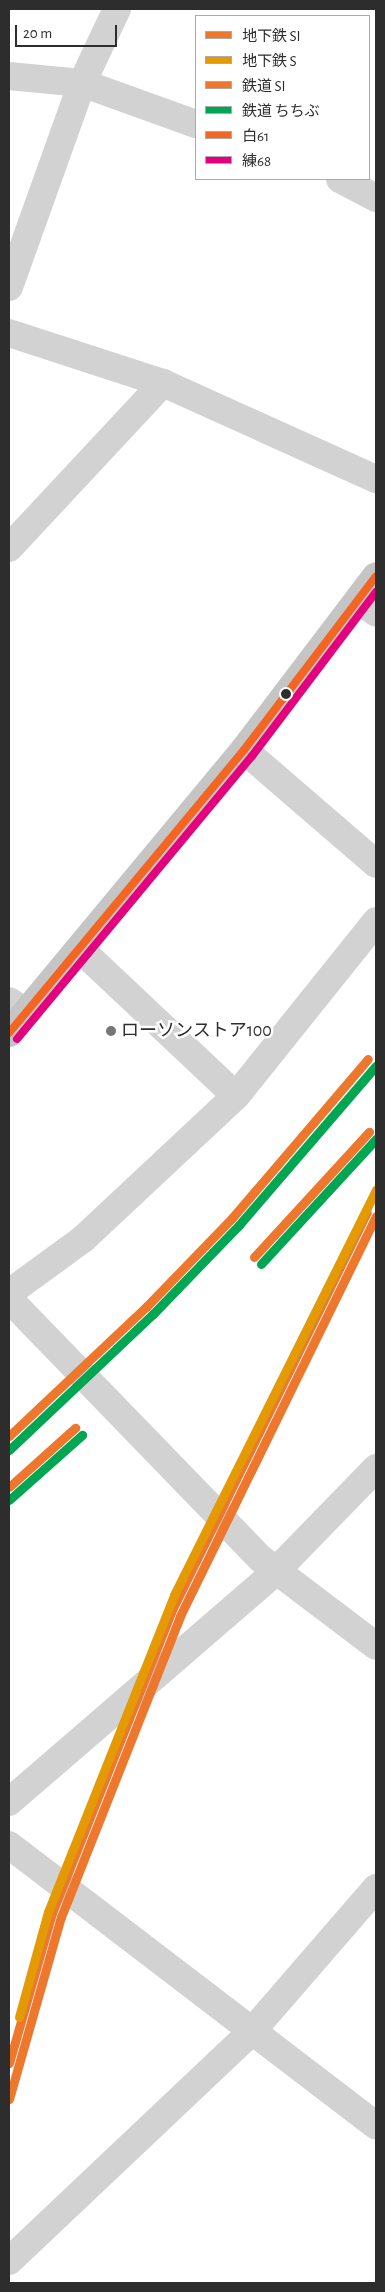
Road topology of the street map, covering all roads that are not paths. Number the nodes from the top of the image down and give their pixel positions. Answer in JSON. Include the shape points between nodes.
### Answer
{"nodes":[{"id":1,"x":117,"y":9,"type":"edge"},
{"id":2,"x":9,"y":76,"type":"edge"},
{"id":3,"x":82,"y":83,"type":"junction"},
{"id":4,"x":195,"y":124,"type":"edge"},
{"id":5,"x":342,"y":180,"type":"edge"},
{"id":6,"x":376,"y":198,"type":"edge"},
{"id":7,"x":9,"y":287,"type":"edge"},
{"id":8,"x":9,"y":333,"type":"edge"},
{"id":9,"x":163,"y":383,"type":"junction"},
{"id":10,"x":376,"y":479,"type":"edge"},
{"id":11,"x":9,"y":548,"type":"edge"},
{"id":12,"x":376,"y":576,"type":"edge"},
{"id":13,"x":368,"y":606,"type":"edge"},
{"id":14,"x":244,"y":750,"type":"junction"},
{"id":15,"x":376,"y":864,"type":"edge"},
{"id":16,"x":376,"y":921,"type":"edge"},
{"id":17,"x":80,"y":949,"type":"junction"},
{"id":18,"x":14,"y":1016,"type":"edge"},
{"id":19,"x":236,"y":1096,"type":"junction"},
{"id":20,"x":9,"y":1293,"type":"edge"},
{"id":21,"x":9,"y":1299,"type":"edge"},
{"id":22,"x":376,"y":1468,"type":"edge"},
{"id":23,"x":275,"y":1572,"type":"junction"},
{"id":24,"x":376,"y":1646,"type":"edge"},
{"id":25,"x":9,"y":1802,"type":"edge"},
{"id":26,"x":9,"y":1846,"type":"edge"},
{"id":27,"x":376,"y":1888,"type":"edge"},
{"id":28,"x":253,"y":2030,"type":"junction"},
{"id":29,"x":376,"y":2126,"type":"edge"},
{"id":30,"x":9,"y":2260,"type":"edge"}],
"edges":[{"from":1,"to":3,"type":"street"},
{"from":2,"to":3,"type":"street"},
{"from":3,"to":4,"type":"street"},
{"from":3,"to":7,"type":"street"},
{"from":5,"to":6,"type":"street"},
{"from":8,"to":9,"type":"street"},
{"from":9,"to":10,"type":"street"},
{"from":9,"to":11,"type":"street"},
{"from":12,"to":13,"type":"main road"},
{"from":13,"to":14,"type":"main road"},
{"from":14,"to":15,"type":"street"},
{"from":14,"to":17,"type":"main road"},
{"from":16,"to":19,"type":"street"},
{"from":17,"to":18,"type":"main road"},
{"from":17,"to":19,"type":"street"},
{"from":19,"to":20,"type":"street","via":[[83,1239]]},
{"from":21,"to":23,"type":"street"},
{"from":22,"to":23,"type":"street"},
{"from":23,"to":24,"type":"street"},
{"from":23,"to":25,"type":"street"},
{"from":26,"to":28,"type":"street"},
{"from":27,"to":28,"type":"street"},
{"from":28,"to":29,"type":"street"},
{"from":28,"to":30,"type":"street"}]}
